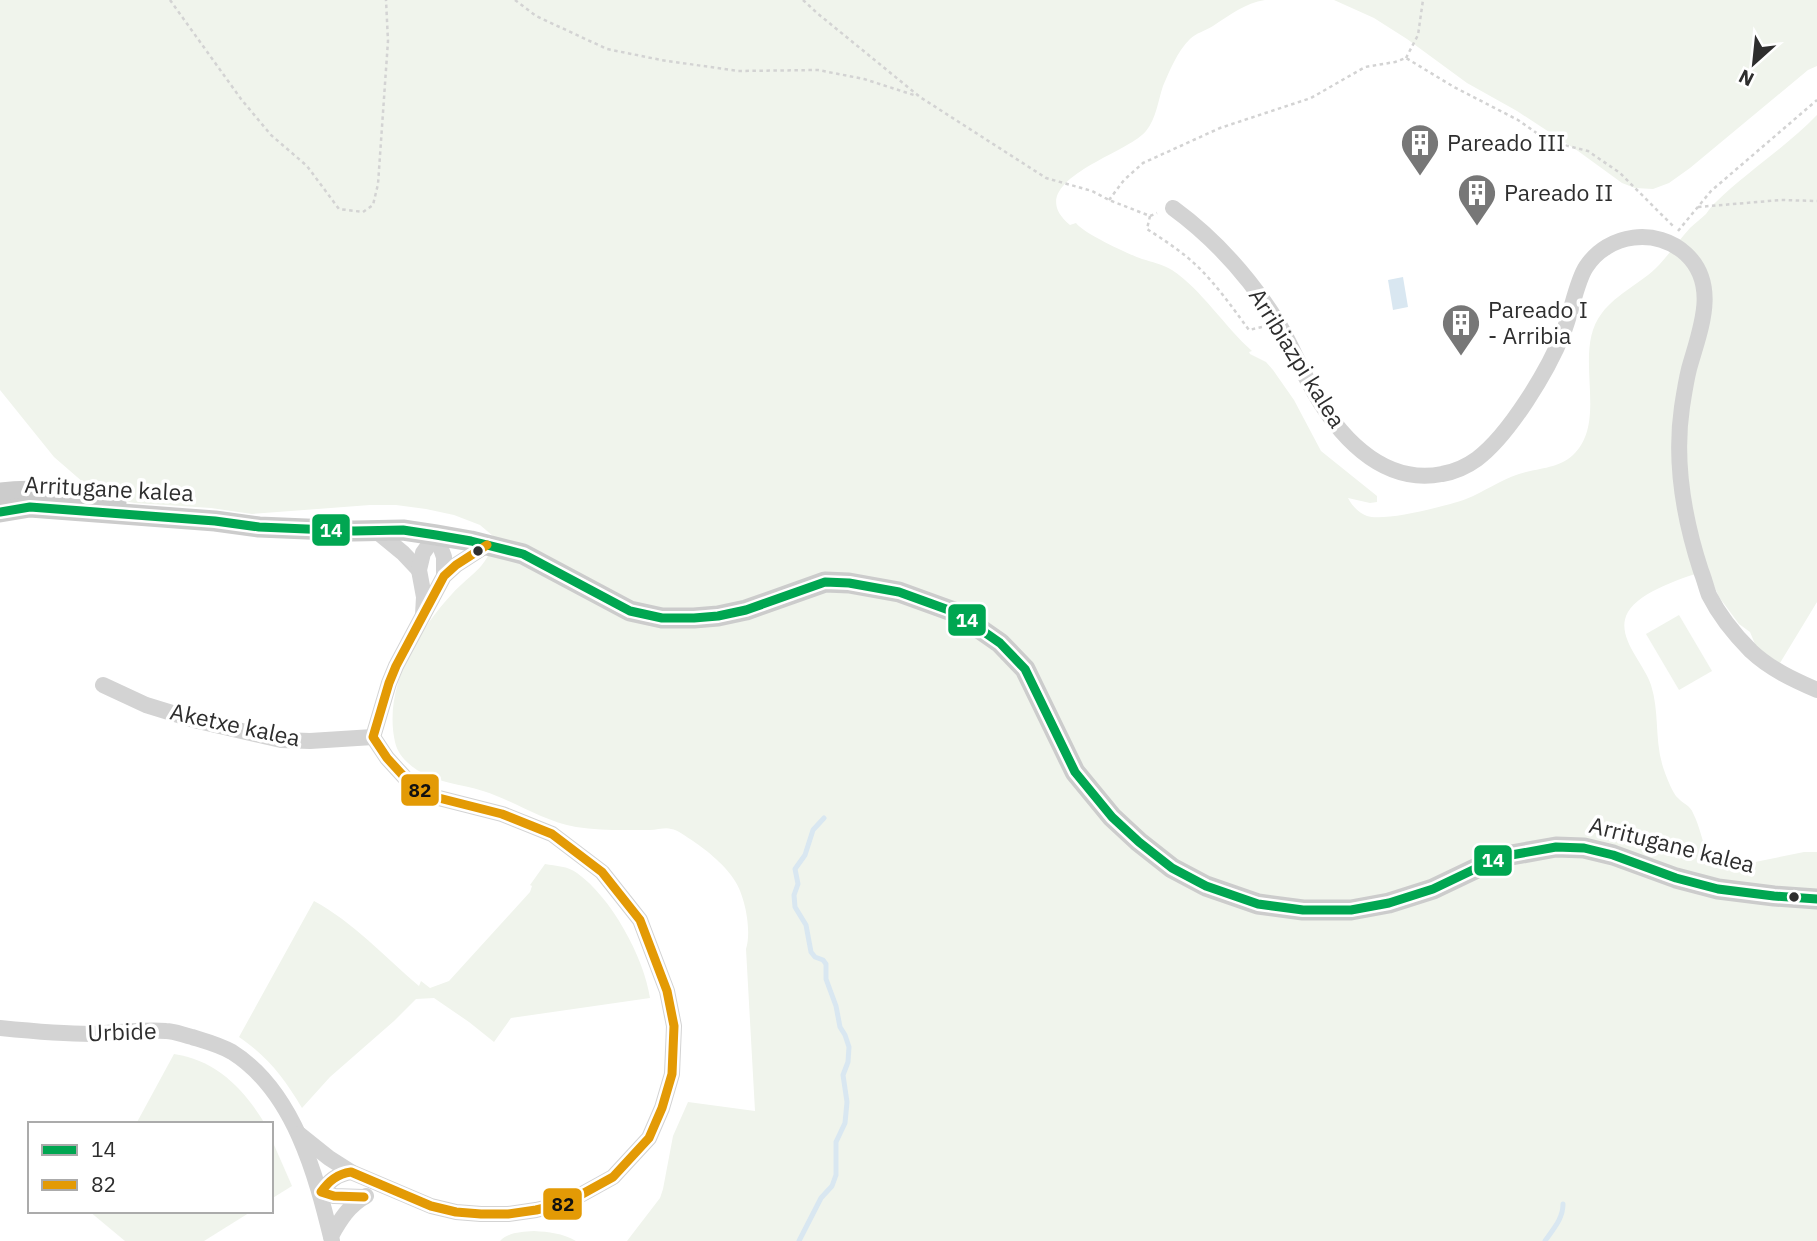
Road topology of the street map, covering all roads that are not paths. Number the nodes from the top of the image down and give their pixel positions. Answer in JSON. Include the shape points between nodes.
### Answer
{"nodes":[{"id":1,"x":1173,"y":208,"type":"dead end"},
{"id":2,"x":0,"y":493,"type":"edge"},
{"id":3,"x":0,"y":512,"type":"edge"},
{"id":4,"x":215,"y":522,"type":"junction"},
{"id":5,"x":375,"y":530,"type":"junction"},
{"id":6,"x":436,"y":535,"type":"junction"},
{"id":7,"x":487,"y":545,"type":"junction"},
{"id":8,"x":419,"y":570,"type":"junction"},
{"id":9,"x":444,"y":576,"type":"junction"},
{"id":10,"x":422,"y":617,"type":"junction"},
{"id":11,"x":103,"y":685,"type":"dead end"},
{"id":12,"x":1817,"y":690,"type":"edge"},
{"id":13,"x":373,"y":737,"type":"junction"},
{"id":14,"x":1817,"y":899,"type":"edge"},
{"id":15,"x":0,"y":1028,"type":"edge"},
{"id":16,"x":298,"y":1133,"type":"junction"},
{"id":17,"x":351,"y":1172,"type":"junction"},
{"id":18,"x":389,"y":1189,"type":"junction"},
{"id":19,"x":320,"y":1192,"type":"junction"},
{"id":20,"x":364,"y":1198,"type":"junction"},
{"id":21,"x":331,"y":1239,"type":"edge"}],
"edges":[{"from":1,"to":12,"type":"street","name":"Arribiazpi kalea","via":[[1195,224],[1250,282],[1278,323],[1310,386],[1345,435],[1368,458],[1394,471],[1420,476],[1459,470],[1494,443],[1546,370],[1584,270],[1595,255],[1624,238],[1649,237],[1671,243],[1688,255],[1701,274],[1706,297],[1688,372],[1679,445],[1688,529],[1709,593],[1731,629],[1779,672]]},
{"from":2,"to":4,"type":"street","name":"Arritugane kalea","via":[[22,490],[77,495]]},
{"from":3,"to":4,"type":"street","name":"Arritugane kalea","via":[[30,508]]},
{"from":4,"to":5,"type":"street","name":"Arritugane kalea"},
{"from":5,"to":6,"type":"street","name":"Arritugane kalea"},
{"from":5,"to":8,"type":"street"},
{"from":6,"to":7,"type":"street","name":"Arritugane kalea"},
{"from":6,"to":8,"type":"street","via":[[423,553]]},
{"from":6,"to":9,"type":"street","via":[[444,557]]},
{"from":7,"to":9,"type":"street"},
{"from":7,"to":14,"type":"street","name":"Arritugane kalea","via":[[523,554],[630,611],[662,618],[746,610],[825,582],[899,592],[957,613],[1000,643],[1025,669],[1074,772],[1112,817],[1172,869],[1258,904],[1303,910],[1376,906],[1433,889],[1500,857],[1556,847],[1613,855],[1718,889]]},
{"from":8,"to":10,"type":"street"},
{"from":9,"to":10,"type":"street"},
{"from":10,"to":13,"type":"street","via":[[392,674]]},
{"from":11,"to":13,"type":"street","name":"Aketxe kalea","via":[[146,705],[281,740]]},
{"from":13,"to":18,"type":"street","via":[[387,758],[427,795],[502,814],[552,834],[602,872],[640,920],[667,991],[674,1026],[672,1074],[663,1108],[649,1138],[613,1177],[566,1203],[508,1213],[456,1212]]},
{"from":15,"to":16,"type":"street","name":"Urbide","via":[[89,1034],[168,1031],[201,1040],[230,1051],[269,1084]]},
{"from":16,"to":17,"type":"street"},
{"from":16,"to":19,"type":"street","name":"Urbide"},
{"from":17,"to":18,"type":"street"},
{"from":17,"to":19,"type":"street","via":[[333,1178]]},
{"from":18,"to":20,"type":"street"},
{"from":19,"to":20,"type":"street"},
{"from":19,"to":21,"type":"street","name":"Urbide"},
{"from":20,"to":21,"type":"street","via":[[348,1209]]}]}
